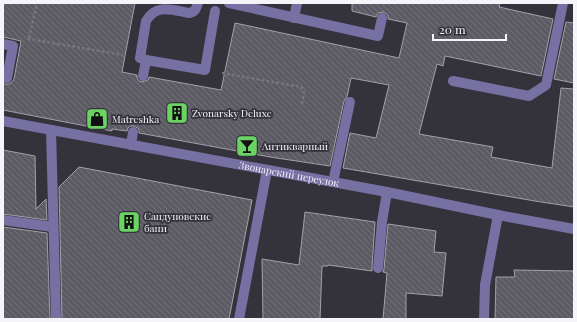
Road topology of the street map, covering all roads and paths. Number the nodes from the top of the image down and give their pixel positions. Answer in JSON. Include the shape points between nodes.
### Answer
{"nodes":[{"id":1,"x":37,"y":3,"type":"edge"},
{"id":2,"x":198,"y":3,"type":"edge"},
{"id":3,"x":229,"y":3,"type":"edge"},
{"id":4,"x":297,"y":3,"type":"edge"},
{"id":5,"x":563,"y":3,"type":"edge"},
{"id":6,"x":215,"y":11,"type":"dead end"},
{"id":7,"x":294,"y":18,"type":"junction"},
{"id":8,"x":382,"y":18,"type":"dead end"},
{"id":9,"x":29,"y":39,"type":"junction"},
{"id":10,"x":8,"y":45,"type":"edge"},
{"id":11,"x":125,"y":56,"type":"dead end"},
{"id":12,"x":146,"y":60,"type":"junction"},
{"id":13,"x":205,"y":70,"type":"junction"},
{"id":14,"x":143,"y":76,"type":"dead end"},
{"id":15,"x":7,"y":78,"type":"dead end"},
{"id":16,"x":454,"y":81,"type":"dead end"},
{"id":17,"x":350,"y":102,"type":"dead end"},
{"id":18,"x":302,"y":104,"type":"dead end"},
{"id":19,"x":3,"y":121,"type":"edge"},
{"id":20,"x":51,"y":130,"type":"junction"},
{"id":21,"x":133,"y":132,"type":"dead end"},
{"id":22,"x":131,"y":145,"type":"junction"},
{"id":23,"x":267,"y":170,"type":"junction"},
{"id":24,"x":333,"y":182,"type":"junction"},
{"id":25,"x":387,"y":192,"type":"junction"},
{"id":26,"x":498,"y":215,"type":"junction"},
{"id":27,"x":3,"y":220,"type":"edge"},
{"id":28,"x":53,"y":227,"type":"junction"},
{"id":29,"x":574,"y":229,"type":"edge"},
{"id":30,"x":378,"y":268,"type":"dead end"},
{"id":31,"x":56,"y":319,"type":"edge"},
{"id":32,"x":239,"y":319,"type":"edge"},
{"id":33,"x":484,"y":319,"type":"edge"}],
"edges":[{"from":1,"to":9,"type":"path"},
{"from":2,"to":12,"type":"street","via":[[196,9],[189,13],[165,9],[153,12],[149,16],[140,58]]},
{"from":3,"to":7,"type":"street"},
{"from":4,"to":7,"type":"street"},
{"from":5,"to":16,"type":"street","via":[[546,85],[529,96]]},
{"from":6,"to":13,"type":"street"},
{"from":7,"to":8,"type":"street","via":[[378,36]]},
{"from":9,"to":10,"type":"path","via":[[20,44]]},
{"from":9,"to":11,"type":"path"},
{"from":10,"to":15,"type":"street"},
{"from":12,"to":13,"type":"street"},
{"from":12,"to":14,"type":"street"},
{"from":13,"to":18,"type":"path","via":[[301,87],[304,92]]},
{"from":17,"to":24,"type":"street"},
{"from":19,"to":20,"type":"street","name":"Звонарский переулок"},
{"from":20,"to":22,"type":"street","name":"Звонарский переулок"},
{"from":20,"to":28,"type":"street"},
{"from":21,"to":22,"type":"street"},
{"from":22,"to":23,"type":"street","name":"Звонарский переулок"},
{"from":23,"to":24,"type":"street","name":"Звонарский переулок"},
{"from":23,"to":32,"type":"street"},
{"from":24,"to":25,"type":"street","name":"Звонарский переулок"},
{"from":25,"to":26,"type":"street","name":"Звонарский переулок"},
{"from":25,"to":30,"type":"street"},
{"from":26,"to":29,"type":"street","name":"Звонарский переулок"},
{"from":26,"to":33,"type":"street","via":[[485,285]]},
{"from":27,"to":28,"type":"street"},
{"from":28,"to":31,"type":"street"}]}
